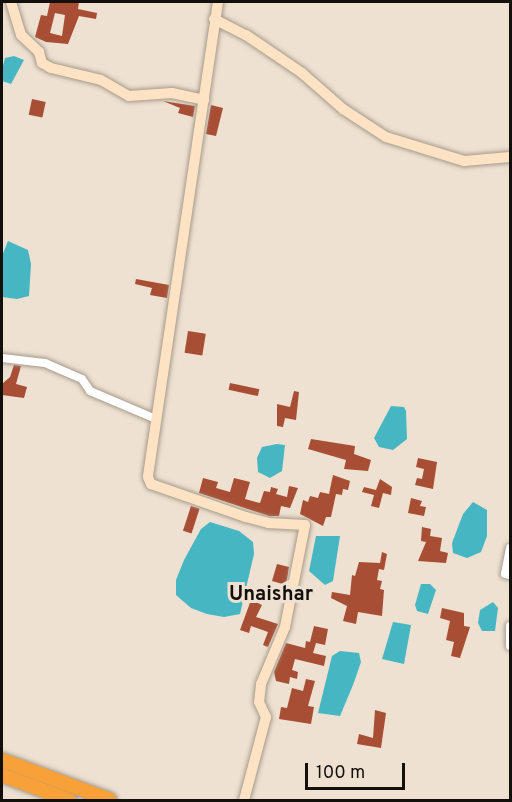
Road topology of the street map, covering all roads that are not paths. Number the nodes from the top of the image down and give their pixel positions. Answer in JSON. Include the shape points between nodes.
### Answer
{"nodes":[{"id":1,"x":11,"y":2,"type":"edge"},
{"id":2,"x":218,"y":2,"type":"edge"},
{"id":3,"x":214,"y":19,"type":"junction"},
{"id":4,"x":204,"y":100,"type":"junction"},
{"id":5,"x":510,"y":157,"type":"edge"},
{"id":6,"x":2,"y":358,"type":"edge"},
{"id":7,"x":156,"y":419,"type":"junction"},
{"id":8,"x":510,"y":548,"type":"edge"},
{"id":9,"x":510,"y":575,"type":"edge"},
{"id":10,"x":510,"y":626,"type":"edge"},
{"id":11,"x":510,"y":646,"type":"edge"},
{"id":12,"x":2,"y":760,"type":"edge"},
{"id":13,"x":2,"y":775,"type":"edge"},
{"id":14,"x":69,"y":801,"type":"edge"},
{"id":15,"x":110,"y":801,"type":"edge"},
{"id":16,"x":244,"y":801,"type":"edge"}],
"edges":[{"from":1,"to":4,"type":"street","via":[[21,35],[39,52],[42,63],[51,68],[101,80],[129,96],[172,93]]},
{"from":2,"to":3,"type":"street"},
{"from":3,"to":4,"type":"street"},
{"from":3,"to":5,"type":"street","via":[[246,35],[302,73],[343,109],[386,137],[464,160]]},
{"from":4,"to":7,"type":"street"},
{"from":6,"to":7,"type":"street","via":[[45,363],[82,380],[90,392]]},
{"from":7,"to":16,"type":"street","via":[[149,467],[151,484],[268,523],[305,525],[285,627],[261,684],[260,702],[266,717]]},
{"from":8,"to":9,"type":"street","via":[[505,574]]},
{"from":10,"to":11,"type":"street"},
{"from":12,"to":15,"type":"highway"},
{"from":13,"to":14,"type":"highway"}]}
